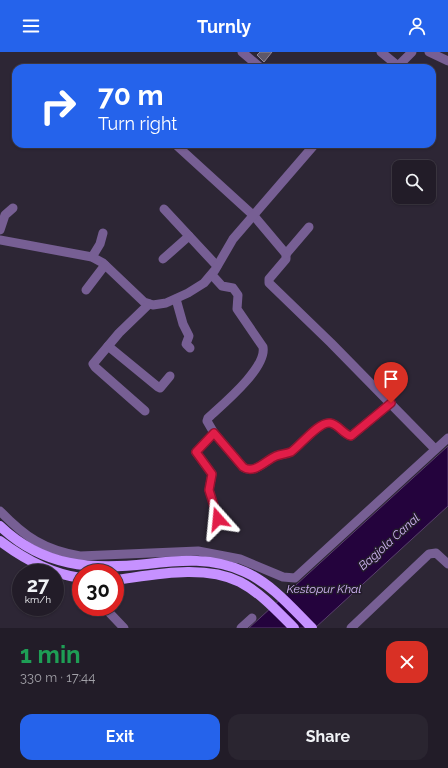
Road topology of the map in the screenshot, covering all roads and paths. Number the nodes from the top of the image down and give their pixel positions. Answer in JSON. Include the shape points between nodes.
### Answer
{"nodes":[{"id":1,"x":242,"y":52,"type":"edge"},
{"id":2,"x":381,"y":52,"type":"edge"},
{"id":3,"x":412,"y":52,"type":"edge"},
{"id":4,"x":428,"y":52,"type":"edge"},
{"id":5,"x":448,"y":61,"type":"edge"},
{"id":6,"x":256,"y":64,"type":"edge"},
{"id":7,"x":394,"y":64,"type":"edge"},
{"id":8,"x":400,"y":64,"type":"edge"},
{"id":9,"x":179,"y":148,"type":"edge"},
{"id":10,"x":311,"y":148,"type":"edge"},
{"id":11,"x":14,"y":208,"type":"dead end"},
{"id":12,"x":164,"y":209,"type":"dead end"},
{"id":13,"x":254,"y":216,"type":"junction"},
{"id":14,"x":309,"y":227,"type":"dead end"},
{"id":15,"x":0,"y":230,"type":"edge"},
{"id":16,"x":103,"y":233,"type":"dead end"},
{"id":17,"x":189,"y":236,"type":"junction"},
{"id":18,"x":0,"y":240,"type":"edge"},
{"id":19,"x":286,"y":254,"type":"junction"},
{"id":20,"x":92,"y":257,"type":"junction"},
{"id":21,"x":163,"y":259,"type":"dead end"},
{"id":22,"x":105,"y":265,"type":"junction"},
{"id":23,"x":217,"y":266,"type":"junction"},
{"id":24,"x":212,"y":275,"type":"junction"},
{"id":25,"x":86,"y":290,"type":"dead end"},
{"id":26,"x":176,"y":299,"type":"junction"},
{"id":27,"x":149,"y":304,"type":"junction"},
{"id":28,"x":108,"y":346,"type":"junction"},
{"id":29,"x":190,"y":348,"type":"dead end"},
{"id":30,"x":170,"y":376,"type":"dead end"},
{"id":31,"x":391,"y":403,"type":"junction"},
{"id":32,"x":146,"y":412,"type":"dead end"},
{"id":33,"x":214,"y":433,"type":"junction"},
{"id":34,"x":448,"y":438,"type":"edge"},
{"id":35,"x":435,"y":449,"type":"junction"},
{"id":36,"x":0,"y":511,"type":"edge"},
{"id":37,"x":218,"y":519,"type":"dead end"},
{"id":38,"x":0,"y":526,"type":"edge"},
{"id":39,"x":0,"y":541,"type":"edge"},
{"id":40,"x":79,"y":561,"type":"junction"},
{"id":41,"x":79,"y":564,"type":"edge"},
{"id":42,"x":448,"y":564,"type":"edge"},
{"id":43,"x":72,"y":576,"type":"edge"},
{"id":44,"x":124,"y":579,"type":"edge"},
{"id":45,"x":113,"y":616,"type":"edge"},
{"id":46,"x":252,"y":618,"type":"dead end"},
{"id":47,"x":124,"y":628,"type":"edge"},
{"id":48,"x":241,"y":628,"type":"edge"},
{"id":49,"x":294,"y":628,"type":"edge"},
{"id":50,"x":312,"y":628,"type":"edge"},
{"id":51,"x":350,"y":628,"type":"edge"}],
"edges":[{"from":1,"to":6,"type":"street"},
{"from":2,"to":7,"type":"street"},
{"from":3,"to":8,"type":"street"},
{"from":4,"to":5,"type":"street"},
{"from":9,"to":13,"type":"street"},
{"from":10,"to":13,"type":"street"},
{"from":11,"to":15,"type":"street","via":[[5,215]]},
{"from":12,"to":17,"type":"street"},
{"from":13,"to":19,"type":"street"},
{"from":13,"to":23,"type":"street","via":[[229,245]]},
{"from":14,"to":19,"type":"street"},
{"from":16,"to":20,"type":"street"},
{"from":17,"to":21,"type":"street"},
{"from":17,"to":23,"type":"street"},
{"from":18,"to":20,"type":"street"},
{"from":19,"to":31,"type":"street","via":[[286,258],[269,279],[269,283]]},
{"from":20,"to":22,"type":"street"},
{"from":22,"to":25,"type":"street"},
{"from":22,"to":27,"type":"street"},
{"from":23,"to":24,"type":"street"},
{"from":24,"to":26,"type":"street","via":[[204,283]]},
{"from":24,"to":33,"type":"street","via":[[222,286],[233,288],[238,295],[237,309],[264,351],[262,359],[241,386],[208,418],[207,421]]},
{"from":26,"to":27,"type":"street","via":[[166,303]]},
{"from":26,"to":29,"type":"street","via":[[189,336],[186,344]]},
{"from":27,"to":28,"type":"street"},
{"from":28,"to":30,"type":"street","via":[[160,388]]},
{"from":28,"to":32,"type":"street","via":[[94,366]]},
{"from":31,"to":33,"type":"street","via":[[351,436],[333,424],[326,423],[292,452],[272,458],[254,470],[243,467]]},
{"from":31,"to":35,"type":"street"},
{"from":33,"to":37,"type":"street","via":[[196,452],[212,474],[209,490]]},
{"from":34,"to":35,"type":"street"},
{"from":35,"to":40,"type":"street","via":[[295,578],[283,577],[240,559],[198,551]]},
{"from":36,"to":40,"type":"street","via":[[33,541]]},
{"from":38,"to":40,"type":"main road","via":[[37,553],[65,563]]},
{"from":39,"to":43,"type":"main road","via":[[36,564]]},
{"from":40,"to":41,"type":"street"},
{"from":40,"to":50,"type":"main road","via":[[131,565],[181,560],[215,562],[246,572],[279,594]]},
{"from":42,"to":51,"type":"street","via":[[436,553],[429,554]]},
{"from":44,"to":49,"type":"main road","via":[[171,574],[220,575],[242,583],[269,603]]},
{"from":45,"to":47,"type":"street"},
{"from":46,"to":48,"type":"street"}]}
